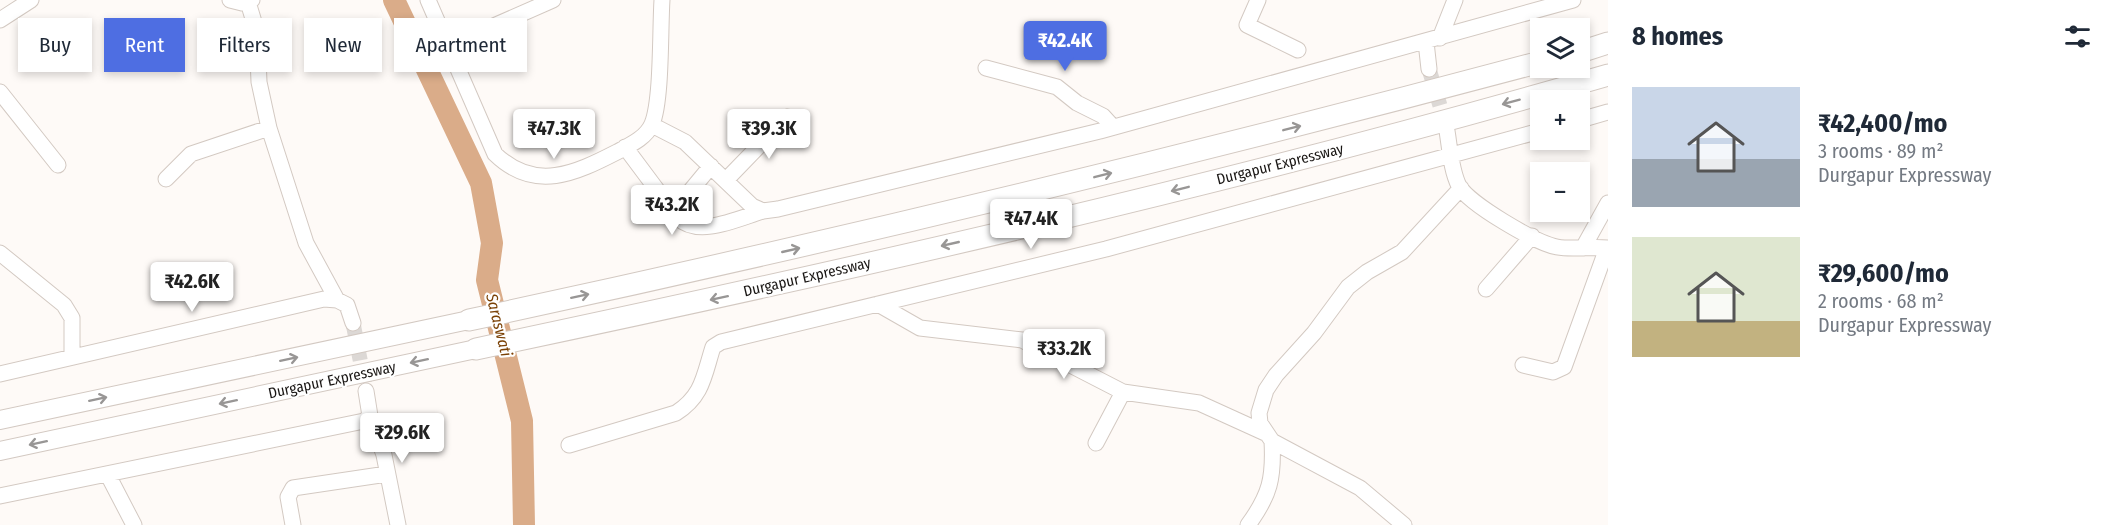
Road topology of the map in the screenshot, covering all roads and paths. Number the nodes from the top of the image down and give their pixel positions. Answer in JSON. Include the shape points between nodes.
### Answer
{"nodes":[{"id":1,"x":30,"y":0,"type":"edge"},
{"id":2,"x":230,"y":0,"type":"edge"},
{"id":3,"x":428,"y":0,"type":"edge"},
{"id":4,"x":553,"y":0,"type":"edge"},
{"id":5,"x":662,"y":0,"type":"edge"},
{"id":6,"x":1258,"y":0,"type":"edge"},
{"id":7,"x":1455,"y":0,"type":"edge"},
{"id":8,"x":250,"y":1,"type":"edge"},
{"id":9,"x":1567,"y":1,"type":"edge"},
{"id":10,"x":436,"y":18,"type":"edge"},
{"id":11,"x":512,"y":18,"type":"edge"},
{"id":12,"x":0,"y":20,"type":"edge"},
{"id":13,"x":1433,"y":40,"type":"junction"},
{"id":14,"x":1608,"y":43,"type":"edge"},
{"id":15,"x":1590,"y":48,"type":"edge"},
{"id":16,"x":1298,"y":50,"type":"dead end"},
{"id":17,"x":1530,"y":65,"type":"edge"},
{"id":18,"x":986,"y":68,"type":"dead end"},
{"id":19,"x":1429,"y":69,"type":"tunnel mouth"},
{"id":20,"x":459,"y":72,"type":"edge"},
{"id":21,"x":1608,"y":75,"type":"edge"},
{"id":22,"x":0,"y":92,"type":"edge"},
{"id":23,"x":1608,"y":112,"type":"edge"},
{"id":24,"x":788,"y":117,"type":"dead end"},
{"id":25,"x":1590,"y":117,"type":"edge"},
{"id":26,"x":652,"y":126,"type":"junction"},
{"id":27,"x":1113,"y":127,"type":"junction"},
{"id":28,"x":269,"y":128,"type":"junction"},
{"id":29,"x":1447,"y":131,"type":"tunnel mouth"},
{"id":30,"x":1530,"y":134,"type":"edge"},
{"id":31,"x":625,"y":147,"type":"junction"},
{"id":32,"x":1452,"y":156,"type":"junction"},
{"id":33,"x":57,"y":165,"type":"dead end"},
{"id":34,"x":711,"y":166,"type":"junction"},
{"id":35,"x":166,"y":179,"type":"dead end"},
{"id":36,"x":726,"y":180,"type":"junction"},
{"id":37,"x":1461,"y":188,"type":"junction"},
{"id":38,"x":1608,"y":203,"type":"edge"},
{"id":39,"x":763,"y":211,"type":"junction"},
{"id":40,"x":673,"y":212,"type":"junction"},
{"id":41,"x":1532,"y":236,"type":"junction"},
{"id":42,"x":1583,"y":248,"type":"junction"},
{"id":43,"x":1608,"y":248,"type":"edge"},
{"id":44,"x":0,"y":254,"type":"edge"},
{"id":45,"x":1486,"y":289,"type":"dead end"},
{"id":46,"x":337,"y":300,"type":"junction"},
{"id":47,"x":878,"y":304,"type":"junction"},
{"id":48,"x":469,"y":320,"type":"joint"},
{"id":49,"x":352,"y":323,"type":"tunnel mouth"},
{"id":50,"x":476,"y":349,"type":"joint"},
{"id":51,"x":72,"y":357,"type":"junction"},
{"id":52,"x":1523,"y":365,"type":"dead end"},
{"id":53,"x":0,"y":374,"type":"edge"},
{"id":54,"x":366,"y":391,"type":"tunnel mouth"},
{"id":55,"x":1123,"y":392,"type":"junction"},
{"id":56,"x":370,"y":416,"type":"junction"},
{"id":57,"x":0,"y":420,"type":"edge"},
{"id":58,"x":1269,"y":437,"type":"junction"},
{"id":59,"x":1096,"y":443,"type":"dead end"},
{"id":60,"x":569,"y":444,"type":"dead end"},
{"id":61,"x":0,"y":451,"type":"edge"},
{"id":62,"x":387,"y":474,"type":"junction"},
{"id":63,"x":108,"y":475,"type":"junction"},
{"id":64,"x":0,"y":496,"type":"edge"},
{"id":65,"x":134,"y":525,"type":"edge"},
{"id":66,"x":293,"y":525,"type":"edge"},
{"id":67,"x":398,"y":525,"type":"edge"},
{"id":68,"x":1248,"y":525,"type":"edge"},
{"id":69,"x":1404,"y":525,"type":"edge"}],
"edges":[{"from":1,"to":12,"type":"street"},
{"from":2,"to":8,"type":"street"},
{"from":3,"to":10,"type":"street"},
{"from":4,"to":11,"type":"street"},
{"from":5,"to":26,"type":"street"},
{"from":6,"to":16,"type":"street","via":[[1247,25]]},
{"from":7,"to":13,"type":"street"},
{"from":8,"to":28,"type":"street","via":[[257,32],[259,82]]},
{"from":9,"to":13,"type":"street"},
{"from":13,"to":19,"type":"street"},
{"from":13,"to":27,"type":"street"},
{"from":14,"to":15,"type":"highway"},
{"from":48,"to":17,"type":"highway","name":"Durgapur Expressway","one_way":true,"via":[[996,201]]},
{"from":18,"to":27,"type":"street","via":[[1056,87],[1103,116]]},
{"from":20,"to":31,"type":"street","via":[[495,154],[515,169],[542,176],[565,175]]},
{"from":21,"to":50,"type":"highway","name":"Durgapur Expressway","one_way":true,"via":[[1287,163],[729,296]]},
{"from":22,"to":33,"type":"street"},
{"from":23,"to":25,"type":"street"},
{"from":24,"to":36,"type":"street"},
{"from":26,"to":31,"type":"street","via":[[639,140]]},
{"from":26,"to":34,"type":"street","via":[[685,142]]},
{"from":27,"to":39,"type":"street"},
{"from":28,"to":35,"type":"street","via":[[191,154]]},
{"from":28,"to":46,"type":"street","via":[[306,243]]},
{"from":29,"to":32,"type":"street"},
{"from":30,"to":32,"type":"street"},
{"from":31,"to":40,"type":"street"},
{"from":32,"to":37,"type":"street"},
{"from":32,"to":47,"type":"street","via":[[1106,249]]},
{"from":34,"to":36,"type":"street"},
{"from":34,"to":40,"type":"street"},
{"from":36,"to":39,"type":"street"},
{"from":37,"to":41,"type":"street"},
{"from":37,"to":58,"type":"street","via":[[1402,252],[1348,287],[1276,375],[1266,390],[1259,413]]},
{"from":38,"to":42,"type":"street"},
{"from":39,"to":40,"type":"street","via":[[696,227],[683,223]]},
{"from":41,"to":42,"type":"street","via":[[1554,246]]},
{"from":41,"to":45,"type":"street"},
{"from":42,"to":43,"type":"street"},
{"from":43,"to":52,"type":"street","via":[[1564,367],[1553,372]]},
{"from":44,"to":51,"type":"street","via":[[64,305],[72,318]]},
{"from":46,"to":49,"type":"street","via":[[347,305]]},
{"from":46,"to":51,"type":"street","via":[[324,299]]},
{"from":47,"to":55,"type":"street","via":[[920,327],[1022,340]]},
{"from":47,"to":60,"type":"street","via":[[721,342],[713,346],[700,389],[687,406]]},
{"from":57,"to":48,"type":"main road","name":"Durgapur Expressway","one_way":true},
{"from":50,"to":61,"type":"main road","name":"Durgapur Expressway","one_way":true},
{"from":51,"to":53,"type":"street"},
{"from":54,"to":56,"type":"street"},
{"from":55,"to":58,"type":"street","via":[[1199,403]]},
{"from":55,"to":59,"type":"street"},
{"from":56,"to":62,"type":"street"},
{"from":56,"to":63,"type":"street","via":[[364,421]]},
{"from":58,"to":68,"type":"street","via":[[1274,463],[1269,490]]},
{"from":58,"to":69,"type":"street","via":[[1360,488]]},
{"from":62,"to":66,"type":"street","via":[[293,488],[288,497]]},
{"from":62,"to":67,"type":"street"},
{"from":63,"to":64,"type":"street"},
{"from":63,"to":65,"type":"street"}]}
